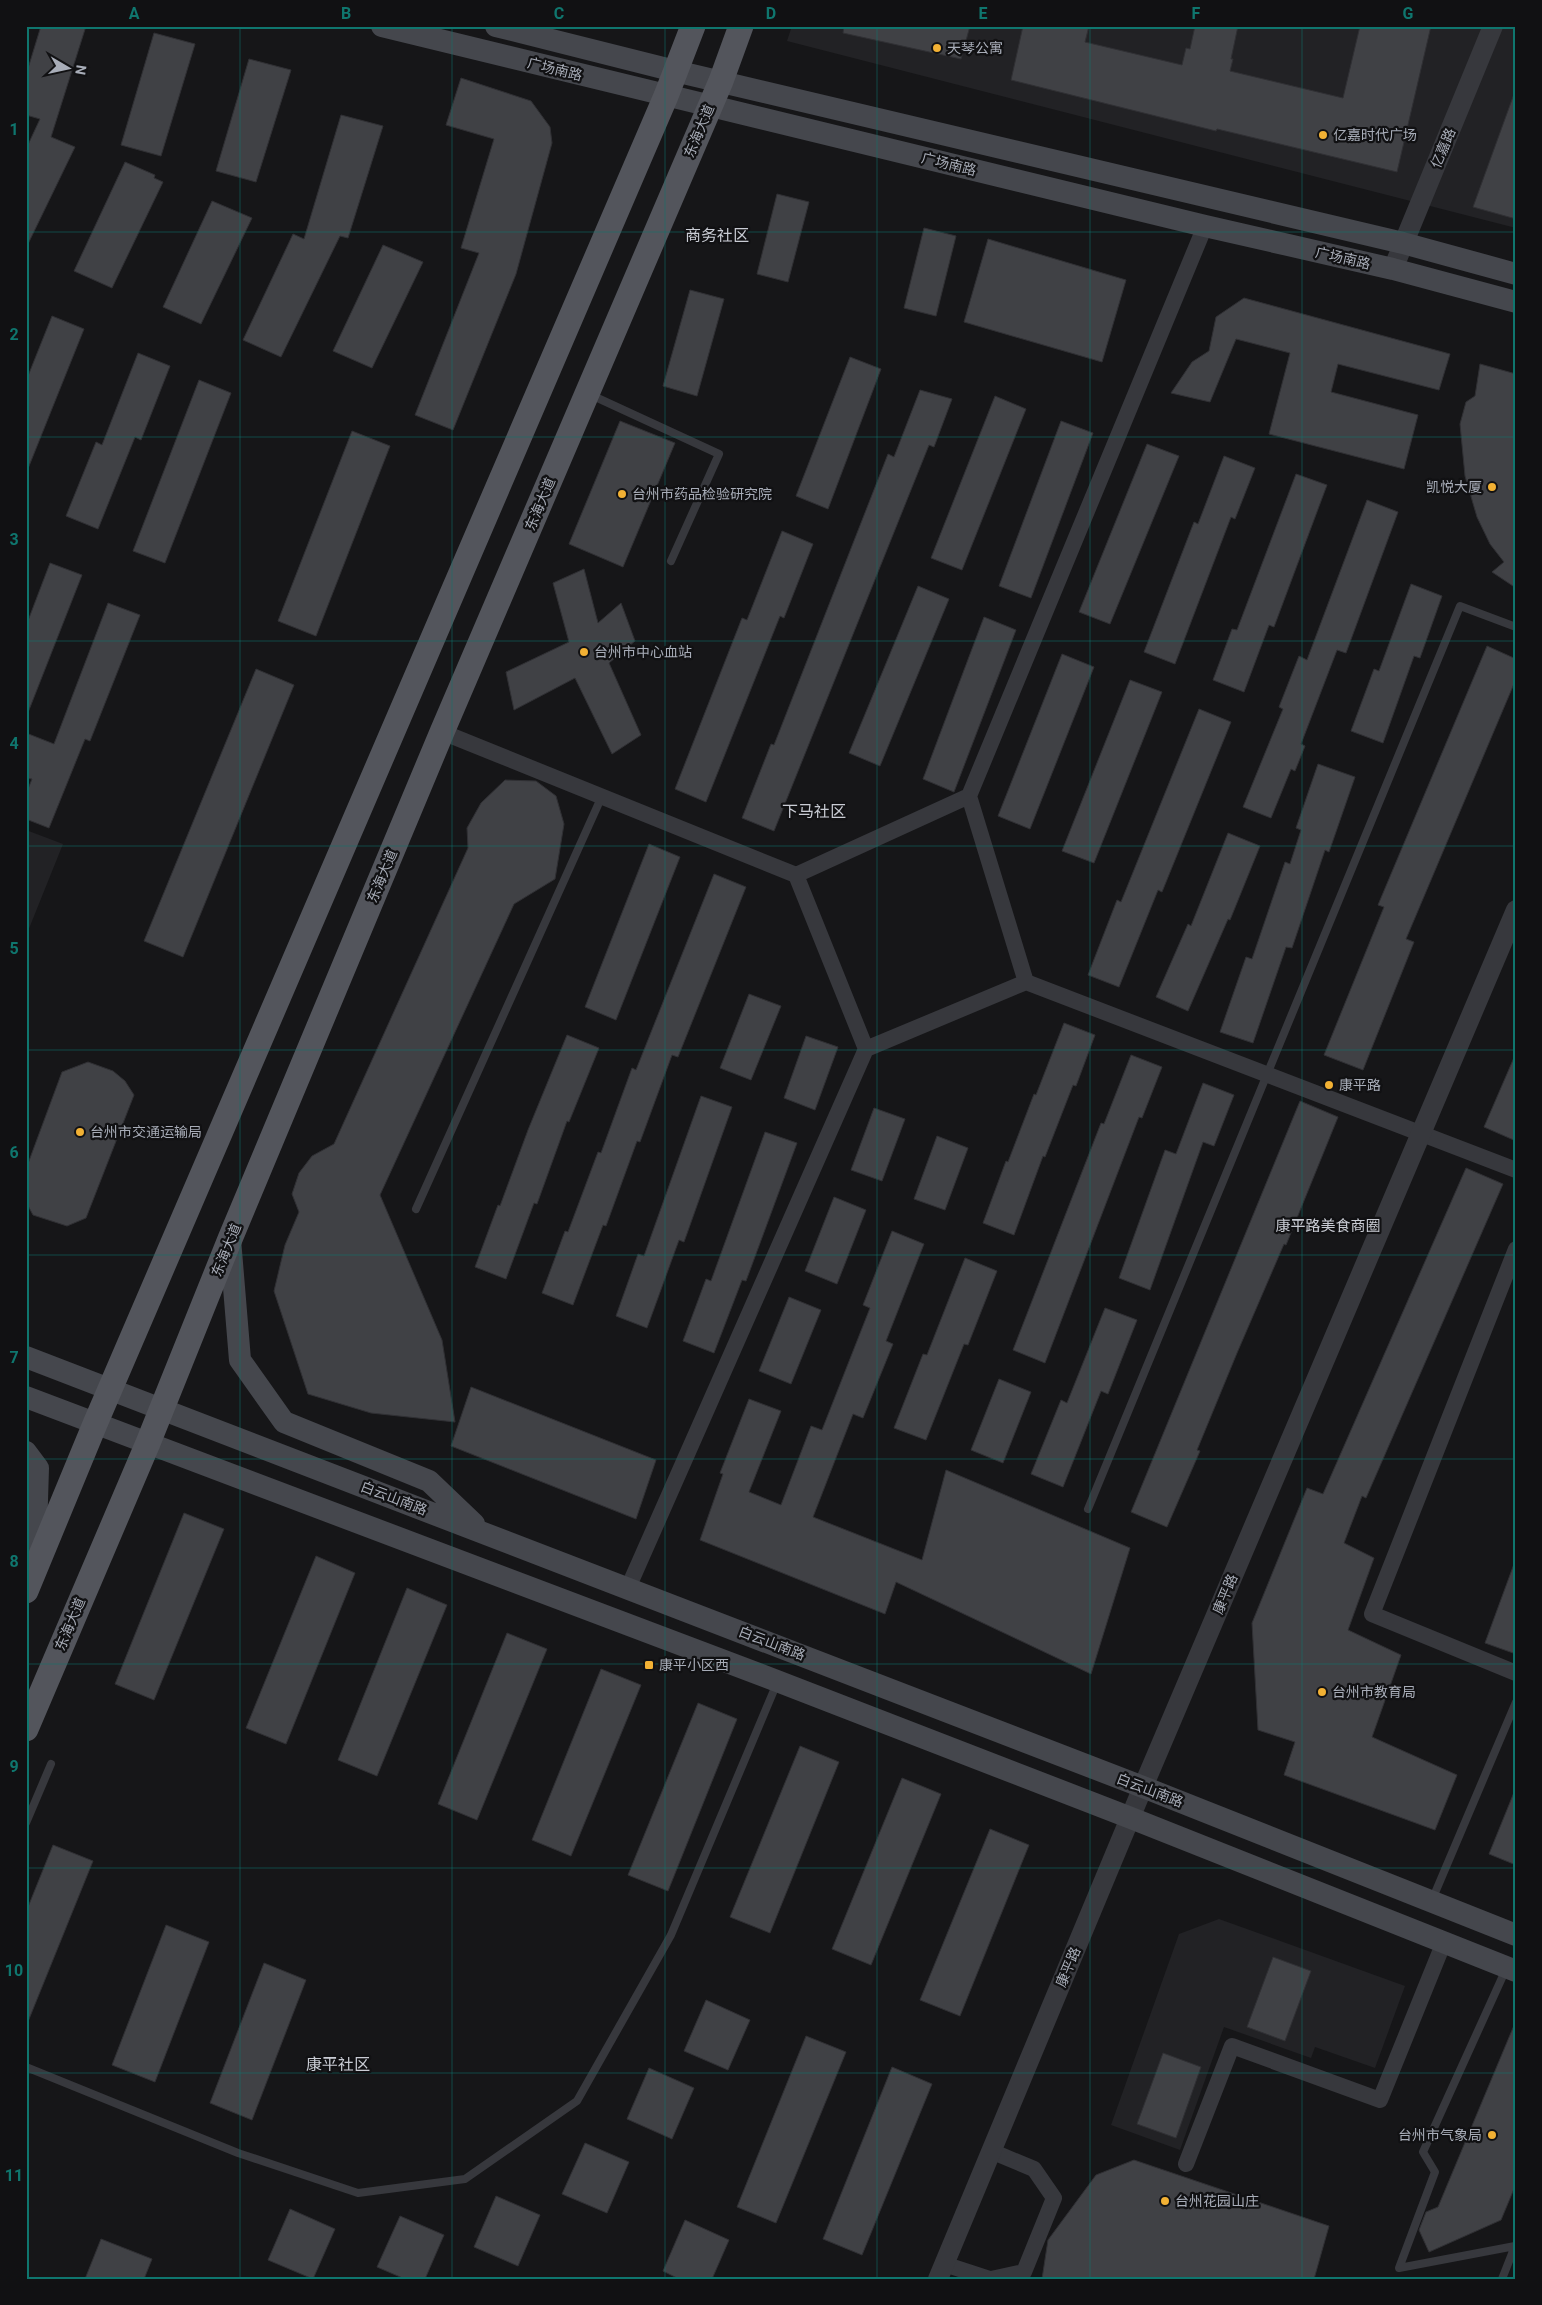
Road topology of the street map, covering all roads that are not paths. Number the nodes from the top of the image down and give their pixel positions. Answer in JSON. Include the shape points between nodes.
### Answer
{"nodes":[{"id":1,"x":382,"y":26,"type":"edge"},
{"id":2,"x":496,"y":26,"type":"edge"},
{"id":3,"x":693,"y":26,"type":"edge"},
{"id":4,"x":741,"y":26,"type":"edge"},
{"id":5,"x":1494,"y":26,"type":"edge"},
{"id":6,"x":675,"y":71,"type":"junction"},
{"id":7,"x":721,"y":81,"type":"junction"},
{"id":8,"x":666,"y":96,"type":"junction"},
{"id":9,"x":709,"y":106,"type":"junction"},
{"id":10,"x":1205,"y":226,"type":"junction"},
{"id":11,"x":1403,"y":243,"type":"junction"},
{"id":12,"x":1393,"y":269,"type":"junction"},
{"id":13,"x":1516,"y":274,"type":"edge"},
{"id":14,"x":1516,"y":302,"type":"edge"},
{"id":15,"x":587,"y":393,"type":"junction"},
{"id":16,"x":671,"y":561,"type":"dead end"},
{"id":17,"x":1516,"y":627,"type":"edge"},
{"id":18,"x":442,"y":732,"type":"junction"},
{"id":19,"x":602,"y":796,"type":"junction"},
{"id":20,"x":969,"y":796,"type":"junction"},
{"id":21,"x":796,"y":875,"type":"junction"},
{"id":22,"x":1516,"y":910,"type":"edge"},
{"id":23,"x":1026,"y":982,"type":"junction"},
{"id":24,"x":866,"y":1049,"type":"junction"},
{"id":25,"x":1267,"y":1074,"type":"junction"},
{"id":26,"x":1421,"y":1133,"type":"junction"},
{"id":27,"x":1516,"y":1170,"type":"edge"},
{"id":28,"x":416,"y":1209,"type":"dead end"},
{"id":29,"x":230,"y":1239,"type":"junction"},
{"id":30,"x":1516,"y":1249,"type":"edge"},
{"id":31,"x":26,"y":1357,"type":"edge"},
{"id":32,"x":110,"y":1390,"type":"junction"},
{"id":33,"x":26,"y":1396,"type":"edge"},
{"id":34,"x":161,"y":1409,"type":"junction"},
{"id":35,"x":95,"y":1424,"type":"junction"},
{"id":36,"x":148,"y":1443,"type":"junction"},
{"id":37,"x":26,"y":1452,"type":"edge"},
{"id":38,"x":1088,"y":1509,"type":"dead end"},
{"id":39,"x":482,"y":1532,"type":"junction"},
{"id":40,"x":31,"y":1581,"type":"edge"},
{"id":41,"x":628,"y":1588,"type":"junction"},
{"id":42,"x":1516,"y":1673,"type":"edge"},
{"id":43,"x":777,"y":1681,"type":"junction"},
{"id":44,"x":1516,"y":1702,"type":"edge"},
{"id":45,"x":26,"y":1728,"type":"edge"},
{"id":46,"x":51,"y":1764,"type":"dead end"},
{"id":47,"x":1143,"y":1787,"type":"junction"},
{"id":48,"x":1131,"y":1818,"type":"junction"},
{"id":49,"x":26,"y":1823,"type":"edge"},
{"id":50,"x":1432,"y":1902,"type":"junction"},
{"id":51,"x":1516,"y":1935,"type":"edge"},
{"id":52,"x":1444,"y":1942,"type":"junction"},
{"id":53,"x":1511,"y":1969,"type":"edge"},
{"id":54,"x":26,"y":2067,"type":"edge"},
{"id":55,"x":991,"y":2151,"type":"junction"},
{"id":56,"x":1186,"y":2164,"type":"dead end"},
{"id":57,"x":941,"y":2271,"type":"edge"},
{"id":58,"x":990,"y":2279,"type":"edge"},
{"id":59,"x":1502,"y":2279,"type":"edge"}],
"edges":[{"from":1,"to":8,"type":"main road","name":"广场南路"},
{"from":2,"to":6,"type":"main road","name":"广场南路"},
{"from":3,"to":6,"type":"main road"},
{"from":4,"to":7,"type":"main road","name":"东海大道"},
{"from":5,"to":11,"type":"street","name":"亿嘉路"},
{"from":6,"to":7,"type":"main road","name":"广场南路"},
{"from":6,"to":8,"type":"main road"},
{"from":7,"to":9,"type":"main road","name":"东海大道"},
{"from":7,"to":11,"type":"main road","name":"广场南路"},
{"from":8,"to":9,"type":"main road","name":"广场南路"},
{"from":8,"to":32,"type":"main road"},
{"from":9,"to":10,"type":"main road","name":"广场南路"},
{"from":9,"to":15,"type":"main road","name":"东海大道"},
{"from":10,"to":12,"type":"main road","name":"广场南路"},
{"from":10,"to":20,"type":"street"},
{"from":11,"to":12,"type":"street","name":"亿嘉路"},
{"from":11,"to":13,"type":"main road","name":"广场南路"},
{"from":12,"to":14,"type":"main road","name":"广场南路"},
{"from":15,"to":16,"type":"lane","via":[[719,454]]},
{"from":15,"to":18,"type":"main road","name":"东海大道"},
{"from":17,"to":25,"type":"lane","via":[[1460,606]]},
{"from":18,"to":19,"type":"street"},
{"from":18,"to":29,"type":"main road","name":"东海大道"},
{"from":19,"to":21,"type":"street"},
{"from":19,"to":28,"type":"lane"},
{"from":20,"to":21,"type":"street"},
{"from":20,"to":23,"type":"street"},
{"from":21,"to":24,"type":"street"},
{"from":22,"to":26,"type":"street","name":"康平路"},
{"from":23,"to":24,"type":"street"},
{"from":23,"to":25,"type":"street"},
{"from":24,"to":41,"type":"street"},
{"from":25,"to":26,"type":"street"},
{"from":25,"to":38,"type":"lane"},
{"from":26,"to":27,"type":"street"},
{"from":26,"to":47,"type":"street","name":"康平路"},
{"from":29,"to":34,"type":"main road","name":"东海大道"},
{"from":29,"to":39,"type":"main road","via":[[240,1360],[284,1422],[428,1481]]},
{"from":30,"to":42,"type":"street","via":[[1372,1614]]},
{"from":31,"to":32,"type":"main road","name":"白云山南路"},
{"from":32,"to":34,"type":"main road","name":"白云山南路"},
{"from":32,"to":35,"type":"main road"},
{"from":33,"to":35,"type":"main road"},
{"from":34,"to":36,"type":"main road","name":"东海大道"},
{"from":34,"to":39,"type":"main road","name":"白云山南路"},
{"from":35,"to":36,"type":"main road"},
{"from":35,"to":40,"type":"main road"},
{"from":36,"to":43,"type":"main road"},
{"from":36,"to":45,"type":"main road","name":"东海大道"},
{"from":37,"to":40,"type":"main road","via":[[38,1468]]},
{"from":39,"to":41,"type":"main road","name":"白云山南路"},
{"from":41,"to":47,"type":"main road","name":"白云山南路"},
{"from":43,"to":48,"type":"main road"},
{"from":43,"to":54,"type":"lane","via":[[671,1935],[576,2101],[465,2179],[358,2193],[238,2153]]},
{"from":44,"to":50,"type":"lane"},
{"from":46,"to":49,"type":"lane"},
{"from":47,"to":48,"type":"street","name":"康平路"},
{"from":47,"to":50,"type":"main road","name":"白云山南路"},
{"from":48,"to":52,"type":"main road"},
{"from":48,"to":55,"type":"street","name":"康平路"},
{"from":50,"to":51,"type":"main road","name":"白云山南路"},
{"from":52,"to":53,"type":"main road"},
{"from":52,"to":56,"type":"street","via":[[1380,2100],[1232,2046]]},
{"from":53,"to":59,"type":"lane","via":[[1423,2152],[1435,2172],[1400,2268],[1515,2246]]},
{"from":55,"to":57,"type":"street","name":"康平路"},
{"from":55,"to":58,"type":"street","via":[[1034,2169],[1054,2198],[1024,2272]]},
{"from":57,"to":58,"type":"street"}]}
